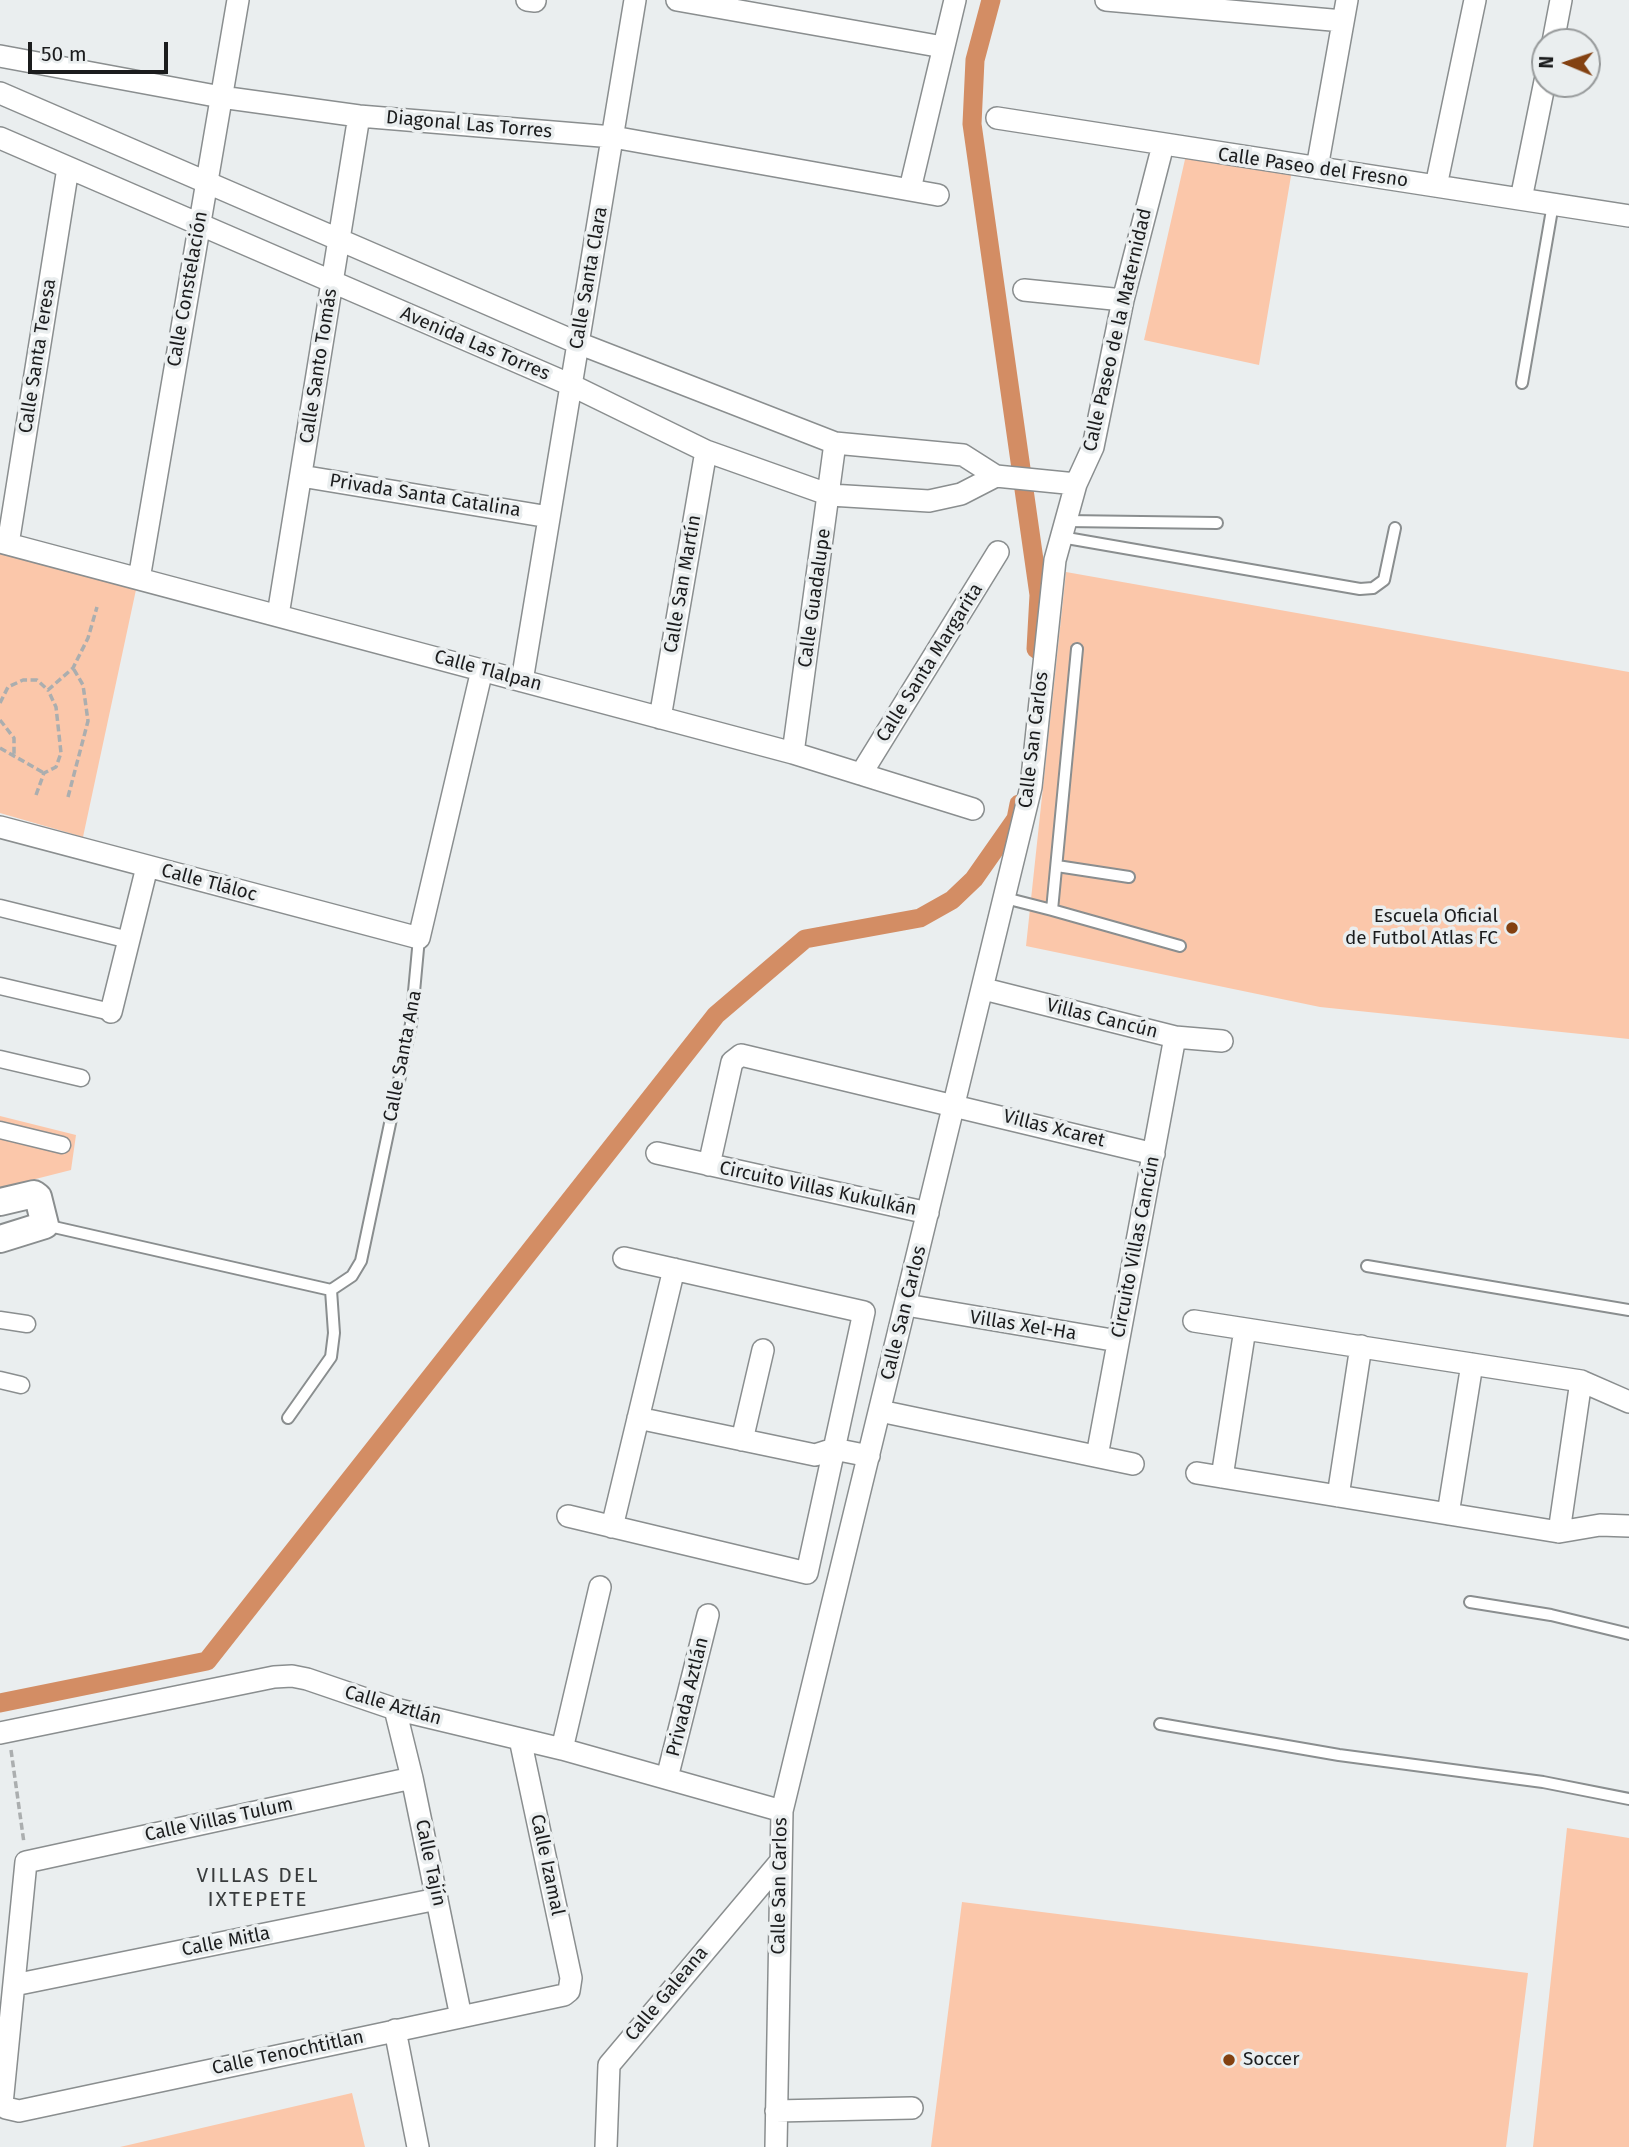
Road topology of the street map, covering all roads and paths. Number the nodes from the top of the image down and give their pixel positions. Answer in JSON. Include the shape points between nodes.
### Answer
{"nodes":[{"id":1,"x":237,"y":0,"type":"edge"},
{"id":2,"x":635,"y":0,"type":"edge"},
{"id":3,"x":677,"y":0,"type":"edge"},
{"id":4,"x":955,"y":0,"type":"edge"},
{"id":5,"x":1106,"y":0,"type":"edge"},
{"id":6,"x":1475,"y":0,"type":"edge"},
{"id":7,"x":1561,"y":0,"type":"edge"},
{"id":8,"x":1345,"y":11,"type":"edge"},
{"id":9,"x":1556,"y":28,"type":"edge"},
{"id":10,"x":943,"y":47,"type":"junction"},
{"id":11,"x":0,"y":57,"type":"edge"},
{"id":12,"x":0,"y":93,"type":"edge"},
{"id":13,"x":221,"y":97,"type":"junction"},
{"id":14,"x":1542,"y":98,"type":"edge"},
{"id":15,"x":359,"y":116,"type":"junction"},
{"id":16,"x":997,"y":118,"type":"dead end"},
{"id":17,"x":612,"y":137,"type":"junction"},
{"id":18,"x":0,"y":138,"type":"edge"},
{"id":19,"x":1163,"y":145,"type":"junction"},
{"id":20,"x":68,"y":168,"type":"junction"},
{"id":21,"x":1317,"y":168,"type":"junction"},
{"id":22,"x":206,"y":183,"type":"junction"},
{"id":23,"x":1436,"y":186,"type":"junction"},
{"id":24,"x":910,"y":189,"type":"junction"},
{"id":25,"x":938,"y":195,"type":"dead end"},
{"id":26,"x":1521,"y":199,"type":"junction"},
{"id":27,"x":1553,"y":204,"type":"junction"},
{"id":28,"x":1629,"y":216,"type":"edge"},
{"id":29,"x":199,"y":225,"type":"junction"},
{"id":30,"x":340,"y":241,"type":"junction"},
{"id":31,"x":333,"y":282,"type":"junction"},
{"id":32,"x":1024,"y":290,"type":"dead end"},
{"id":33,"x":1123,"y":300,"type":"junction"},
{"id":34,"x":578,"y":343,"type":"junction"},
{"id":35,"x":1522,"y":383,"type":"dead end"},
{"id":36,"x":571,"y":385,"type":"junction"},
{"id":37,"x":835,"y":443,"type":"junction"},
{"id":38,"x":706,"y":451,"type":"junction"},
{"id":39,"x":963,"y":455,"type":"junction"},
{"id":40,"x":301,"y":476,"type":"junction"},
{"id":41,"x":1006,"y":477,"type":"junction"},
{"id":42,"x":1076,"y":484,"type":"junction"},
{"id":43,"x":961,"y":494,"type":"junction"},
{"id":44,"x":830,"y":495,"type":"junction"},
{"id":45,"x":549,"y":517,"type":"junction"},
{"id":46,"x":1217,"y":523,"type":"dead end"},
{"id":47,"x":1395,"y":528,"type":"dead end"},
{"id":48,"x":1063,"y":529,"type":"junction"},
{"id":49,"x":4,"y":543,"type":"edge"},
{"id":50,"x":998,"y":552,"type":"dead end"},
{"id":51,"x":139,"y":579,"type":"junction"},
{"id":52,"x":97,"y":607,"type":"dead end"},
{"id":53,"x":278,"y":615,"type":"junction"},
{"id":54,"x":1077,"y":649,"type":"dead end"},
{"id":55,"x":73,"y":668,"type":"junction"},
{"id":56,"x":482,"y":670,"type":"junction"},
{"id":57,"x":522,"y":681,"type":"junction"},
{"id":58,"x":48,"y":690,"type":"junction"},
{"id":59,"x":0,"y":703,"type":"edge"},
{"id":60,"x":660,"y":718,"type":"junction"},
{"id":61,"x":0,"y":720,"type":"edge"},
{"id":62,"x":0,"y":748,"type":"edge"},
{"id":63,"x":793,"y":753,"type":"junction"},
{"id":64,"x":13,"y":755,"type":"junction"},
{"id":65,"x":44,"y":773,"type":"junction"},
{"id":66,"x":861,"y":774,"type":"junction"},
{"id":67,"x":36,"y":795,"type":"dead end"},
{"id":68,"x":68,"y":797,"type":"dead end"},
{"id":69,"x":973,"y":809,"type":"dead end"},
{"id":70,"x":0,"y":827,"type":"edge"},
{"id":71,"x":1057,"y":866,"type":"junction"},
{"id":72,"x":148,"y":867,"type":"junction"},
{"id":73,"x":1129,"y":877,"type":"dead end"},
{"id":74,"x":1005,"y":898,"type":"junction"},
{"id":75,"x":0,"y":908,"type":"edge"},
{"id":76,"x":1052,"y":910,"type":"junction"},
{"id":77,"x":419,"y":938,"type":"junction"},
{"id":78,"x":129,"y":940,"type":"junction"},
{"id":79,"x":1181,"y":946,"type":"dead end"},
{"id":80,"x":0,"y":986,"type":"edge"},
{"id":81,"x":984,"y":989,"type":"junction"},
{"id":82,"x":111,"y":1012,"type":"joint"},
{"id":83,"x":1175,"y":1037,"type":"junction"},
{"id":84,"x":1222,"y":1041,"type":"dead end"},
{"id":85,"x":0,"y":1059,"type":"edge"},
{"id":86,"x":81,"y":1078,"type":"dead end"},
{"id":87,"x":955,"y":1104,"type":"junction"},
{"id":88,"x":0,"y":1130,"type":"edge"},
{"id":89,"x":62,"y":1145,"type":"dead end"},
{"id":90,"x":657,"y":1153,"type":"dead end"},
{"id":91,"x":1154,"y":1154,"type":"junction"},
{"id":92,"x":709,"y":1165,"type":"junction"},
{"id":93,"x":0,"y":1202,"type":"edge"},
{"id":94,"x":928,"y":1213,"type":"junction"},
{"id":95,"x":45,"y":1225,"type":"junction"},
{"id":96,"x":0,"y":1239,"type":"edge"},
{"id":97,"x":624,"y":1258,"type":"dead end"},
{"id":98,"x":1367,"y":1266,"type":"dead end"},
{"id":99,"x":674,"y":1269,"type":"junction"},
{"id":100,"x":331,"y":1290,"type":"junction"},
{"id":101,"x":906,"y":1305,"type":"junction"},
{"id":102,"x":1629,"y":1310,"type":"edge"},
{"id":103,"x":0,"y":1320,"type":"edge"},
{"id":104,"x":1194,"y":1321,"type":"dead end"},
{"id":105,"x":27,"y":1324,"type":"dead end"},
{"id":106,"x":1245,"y":1329,"type":"junction"},
{"id":107,"x":1118,"y":1341,"type":"junction"},
{"id":108,"x":1361,"y":1346,"type":"junction"},
{"id":109,"x":763,"y":1350,"type":"dead end"},
{"id":110,"x":1472,"y":1364,"type":"junction"},
{"id":111,"x":0,"y":1380,"type":"edge"},
{"id":112,"x":1581,"y":1381,"type":"junction"},
{"id":113,"x":21,"y":1385,"type":"dead end"},
{"id":114,"x":1629,"y":1402,"type":"edge"},
{"id":115,"x":889,"y":1413,"type":"junction"},
{"id":116,"x":288,"y":1418,"type":"dead end"},
{"id":117,"x":638,"y":1418,"type":"junction"},
{"id":118,"x":742,"y":1440,"type":"junction"},
{"id":119,"x":869,"y":1456,"type":"junction"},
{"id":120,"x":1097,"y":1456,"type":"junction"},
{"id":121,"x":826,"y":1458,"type":"junction"},
{"id":122,"x":1133,"y":1464,"type":"dead end"},
{"id":123,"x":1197,"y":1473,"type":"dead end"},
{"id":124,"x":1222,"y":1477,"type":"junction"},
{"id":125,"x":863,"y":1479,"type":"junction"},
{"id":126,"x":1338,"y":1496,"type":"junction"},
{"id":127,"x":1448,"y":1514,"type":"junction"},
{"id":128,"x":568,"y":1516,"type":"dead end"},
{"id":129,"x":1629,"y":1526,"type":"edge"},
{"id":130,"x":612,"y":1527,"type":"junction"},
{"id":131,"x":1559,"y":1532,"type":"junction"},
{"id":132,"x":600,"y":1587,"type":"dead end"},
{"id":133,"x":1470,"y":1602,"type":"dead end"},
{"id":134,"x":708,"y":1615,"type":"dead end"},
{"id":135,"x":1629,"y":1634,"type":"edge"},
{"id":136,"x":395,"y":1709,"type":"junction"},
{"id":137,"x":1160,"y":1724,"type":"dead end"},
{"id":138,"x":4,"y":1731,"type":"edge"},
{"id":139,"x":520,"y":1739,"type":"junction"},
{"id":140,"x":562,"y":1749,"type":"junction"},
{"id":141,"x":412,"y":1778,"type":"junction"},
{"id":142,"x":667,"y":1778,"type":"junction"},
{"id":143,"x":1629,"y":1798,"type":"edge"},
{"id":144,"x":782,"y":1811,"type":"junction"},
{"id":145,"x":780,"y":1862,"type":"junction"},
{"id":146,"x":26,"y":1863,"type":"junction"},
{"id":147,"x":437,"y":1899,"type":"junction"},
{"id":148,"x":15,"y":1985,"type":"junction"},
{"id":149,"x":569,"y":1991,"type":"joint"},
{"id":150,"x":461,"y":2017,"type":"junction"},
{"id":151,"x":395,"y":2030,"type":"junction"},
{"id":152,"x":912,"y":2108,"type":"dead end"},
{"id":153,"x":776,"y":2111,"type":"junction"},
{"id":154,"x":418,"y":2147,"type":"edge"},
{"id":155,"x":606,"y":2147,"type":"edge"},
{"id":156,"x":776,"y":2147,"type":"edge"}],
"edges":[{"from":1,"to":13,"type":"street","name":"Calle Constelación"},
{"from":2,"to":17,"type":"street","name":"Calle Santa Clara"},
{"from":3,"to":10,"type":"street"},
{"from":4,"to":10,"type":"street"},
{"from":5,"to":8,"type":"street"},
{"from":6,"to":23,"type":"street"},
{"from":7,"to":9,"type":"street"},
{"from":8,"to":21,"type":"street"},
{"from":10,"to":24,"type":"street"},
{"from":11,"to":13,"type":"street","name":"Diagonal Las Torres"},
{"from":12,"to":22,"type":"street"},
{"from":13,"to":15,"type":"street","name":"Diagonal Las Torres"},
{"from":13,"to":22,"type":"street","name":"Calle Constelación"},
{"from":14,"to":26,"type":"street"},
{"from":15,"to":17,"type":"street","name":"Diagonal Las Torres"},
{"from":15,"to":30,"type":"street","name":"Calle Santo Tomás"},
{"from":16,"to":19,"type":"street","name":"Calle Paseo del Fresno"},
{"from":17,"to":24,"type":"street","name":"Diagonal Las Torres"},
{"from":17,"to":34,"type":"street","name":"Calle Santa Clara"},
{"from":18,"to":20,"type":"street","name":"Avenida Las Torres"},
{"from":19,"to":21,"type":"street","name":"Calle Paseo del Fresno"},
{"from":19,"to":33,"type":"street","name":"Calle Paseo de la Maternidad"},
{"from":20,"to":29,"type":"street","name":"Avenida Las Torres"},
{"from":20,"to":49,"type":"street","name":"Calle Santa Teresa"},
{"from":21,"to":23,"type":"street","name":"Calle Paseo del Fresno"},
{"from":22,"to":29,"type":"street","name":"Calle Constelación"},
{"from":22,"to":30,"type":"street"},
{"from":23,"to":26,"type":"street","name":"Calle Paseo del Fresno"},
{"from":24,"to":25,"type":"street","name":"Diagonal Las Torres"},
{"from":26,"to":27,"type":"street","name":"Calle Paseo del Fresno"},
{"from":27,"to":28,"type":"street","name":"Calle Paseo del Fresno"},
{"from":27,"to":35,"type":"lane"},
{"from":29,"to":31,"type":"street","name":"Avenida Las Torres"},
{"from":29,"to":51,"type":"street","name":"Calle Constelación"},
{"from":30,"to":31,"type":"street","name":"Calle Santo Tomás"},
{"from":30,"to":34,"type":"street"},
{"from":31,"to":36,"type":"street","name":"Avenida Las Torres"},
{"from":31,"to":40,"type":"street","name":"Calle Santo Tomás"},
{"from":32,"to":33,"type":"street"},
{"from":33,"to":42,"type":"street","name":"Calle Paseo de la Maternidad","via":[[1093,447]]},
{"from":34,"to":36,"type":"street","name":"Calle Santa Clara"},
{"from":34,"to":37,"type":"street"},
{"from":36,"to":38,"type":"street","name":"Avenida Las Torres"},
{"from":36,"to":45,"type":"street","name":"Calle Santa Clara"},
{"from":37,"to":39,"type":"street"},
{"from":37,"to":44,"type":"street","name":"Calle Guadalupe"},
{"from":38,"to":44,"type":"street","name":"Avenida Las Torres"},
{"from":38,"to":60,"type":"street","name":"Calle San Martín"},
{"from":39,"to":41,"type":"street"},
{"from":39,"to":43,"type":"street"},
{"from":40,"to":45,"type":"street","name":"Privada Santa Catalina"},
{"from":40,"to":53,"type":"street","name":"Calle Santo Tomás"},
{"from":41,"to":42,"type":"street"},
{"from":41,"to":43,"type":"street","name":"Avenida Las Torres"},
{"from":42,"to":48,"type":"street","name":"Calle San Carlos"},
{"from":43,"to":44,"type":"street","name":"Avenida Las Torres","via":[[929,500]]},
{"from":44,"to":63,"type":"street","name":"Calle Guadalupe"},
{"from":45,"to":57,"type":"street","name":"Calle Santa Clara"},
{"from":46,"to":48,"type":"lane"},
{"from":47,"to":48,"type":"lane","via":[[1384,580],[1373,588],[1360,589]]},
{"from":48,"to":74,"type":"street","name":"Calle San Carlos","via":[[1049,613],[1031,786]]},
{"from":49,"to":51,"type":"street","name":"Calle Tlalpan"},
{"from":50,"to":66,"type":"street","name":"Calle Santa Margarita"},
{"from":51,"to":53,"type":"street","name":"Calle Tlalpan"},
{"from":52,"to":55,"type":"path"},
{"from":53,"to":56,"type":"street","name":"Calle Tlalpan"},
{"from":54,"to":71,"type":"lane"},
{"from":55,"to":58,"type":"path"},
{"from":55,"to":68,"type":"path","via":[[83,685],[88,721]]},
{"from":56,"to":57,"type":"street","name":"Calle Tlalpan"},
{"from":56,"to":77,"type":"street","name":"Calle Santa Ana"},
{"from":57,"to":60,"type":"street","name":"Calle Tlalpan"},
{"from":58,"to":59,"type":"path","via":[[37,680],[23,680],[8,687]]},
{"from":58,"to":65,"type":"path","via":[[56,707],[61,753],[56,767]]},
{"from":60,"to":63,"type":"street","name":"Calle Tlalpan"},
{"from":61,"to":64,"type":"path","via":[[15,738]]},
{"from":62,"to":64,"type":"path"},
{"from":63,"to":66,"type":"street","name":"Calle Tlalpan"},
{"from":64,"to":65,"type":"path"},
{"from":65,"to":67,"type":"path"},
{"from":66,"to":69,"type":"street","name":"Calle Tlalpan"},
{"from":70,"to":72,"type":"street","name":"Calle Tláloc"},
{"from":71,"to":73,"type":"lane"},
{"from":71,"to":76,"type":"lane"},
{"from":72,"to":77,"type":"street","name":"Calle Tláloc"},
{"from":72,"to":78,"type":"street"},
{"from":74,"to":76,"type":"lane"},
{"from":74,"to":81,"type":"street","name":"Calle San Carlos"},
{"from":75,"to":78,"type":"street"},
{"from":76,"to":79,"type":"lane"},
{"from":77,"to":100,"type":"lane","name":"Calle Santa Ana","via":[[411,1024],[361,1261],[352,1276]]},
{"from":78,"to":82,"type":"street"},
{"from":80,"to":82,"type":"street"},
{"from":81,"to":83,"type":"street","name":"Villas Cancún"},
{"from":81,"to":87,"type":"street","name":"Calle San Carlos"},
{"from":83,"to":84,"type":"street","name":"Villas Cancún"},
{"from":83,"to":91,"type":"street","name":"Circuito Villas Cancún"},
{"from":85,"to":86,"type":"street"},
{"from":87,"to":91,"type":"street","name":"Villas Xcaret"},
{"from":87,"to":92,"type":"street","name":"Circuito Villas Kukulkán","via":[[738,1055],[732,1062]]},
{"from":87,"to":94,"type":"street","name":"Calle San Carlos"},
{"from":88,"to":89,"type":"street"},
{"from":90,"to":92,"type":"street","name":"Circuito Villas Kukulkán"},
{"from":91,"to":107,"type":"street","name":"Circuito Villas Cancún"},
{"from":92,"to":94,"type":"street","name":"Circuito Villas Kukulkán"},
{"from":93,"to":95,"type":"street","via":[[34,1194]]},
{"from":94,"to":101,"type":"street","name":"Calle San Carlos"},
{"from":95,"to":96,"type":"street"},
{"from":95,"to":100,"type":"lane"},
{"from":97,"to":99,"type":"street"},
{"from":98,"to":102,"type":"lane"},
{"from":99,"to":117,"type":"street"},
{"from":99,"to":121,"type":"street","via":[[864,1312]]},
{"from":100,"to":116,"type":"lane","via":[[331,1357]]},
{"from":101,"to":107,"type":"street","name":"Villas Xel-Ha"},
{"from":101,"to":115,"type":"street","name":"Calle San Carlos"},
{"from":103,"to":105,"type":"street"},
{"from":104,"to":106,"type":"street"},
{"from":106,"to":108,"type":"street"},
{"from":106,"to":124,"type":"street"},
{"from":107,"to":120,"type":"street","name":"Circuito Villas Cancún"},
{"from":108,"to":110,"type":"street"},
{"from":108,"to":126,"type":"street"},
{"from":109,"to":118,"type":"street"},
{"from":110,"to":112,"type":"street"},
{"from":110,"to":127,"type":"street"},
{"from":111,"to":113,"type":"street"},
{"from":112,"to":114,"type":"street"},
{"from":112,"to":131,"type":"street"},
{"from":115,"to":119,"type":"street","name":"Calle San Carlos"},
{"from":115,"to":120,"type":"street"},
{"from":117,"to":118,"type":"street"},
{"from":117,"to":130,"type":"street"},
{"from":118,"to":121,"type":"street"},
{"from":119,"to":121,"type":"street"},
{"from":119,"to":125,"type":"street","name":"Calle San Carlos"},
{"from":120,"to":122,"type":"street"},
{"from":121,"to":125,"type":"street"},
{"from":121,"to":130,"type":"street","via":[[807,1573]]},
{"from":123,"to":124,"type":"street"},
{"from":124,"to":126,"type":"street"},
{"from":125,"to":144,"type":"street","name":"Calle San Carlos"},
{"from":126,"to":127,"type":"street"},
{"from":127,"to":131,"type":"street"},
{"from":128,"to":130,"type":"street"},
{"from":129,"to":131,"type":"street"},
{"from":132,"to":140,"type":"street"},
{"from":133,"to":135,"type":"lane"},
{"from":134,"to":142,"type":"street","name":"Privada Aztlán"},
{"from":136,"to":138,"type":"street","name":"Calle Aztlán","via":[[307,1679],[274,1677]]},
{"from":136,"to":139,"type":"street","name":"Calle Aztlán"},
{"from":136,"to":141,"type":"street","name":"Calle Tajín"},
{"from":137,"to":143,"type":"lane"},
{"from":138,"to":146,"type":"path"},
{"from":139,"to":140,"type":"street","name":"Calle Aztlán"},
{"from":139,"to":149,"type":"street","name":"Calle Izamal","via":[[571,1978]]},
{"from":140,"to":142,"type":"street","name":"Calle Aztlán"},
{"from":141,"to":146,"type":"street","name":"Calle Villas Tulum"},
{"from":141,"to":147,"type":"street","name":"Calle Tajín"},
{"from":142,"to":144,"type":"street","name":"Calle Aztlán"},
{"from":144,"to":145,"type":"street","name":"Calle San Carlos"},
{"from":145,"to":153,"type":"street","name":"Calle San Carlos"},
{"from":145,"to":155,"type":"street","name":"Calle Galeana","via":[[609,2065]]},
{"from":146,"to":148,"type":"street"},
{"from":147,"to":148,"type":"street","name":"Calle Mitla"},
{"from":147,"to":150,"type":"street","name":"Calle Tajín"},
{"from":148,"to":151,"type":"street","name":"Calle Tenochtitlan","via":[[1,2098],[6,2108],[19,2111]]},
{"from":149,"to":150,"type":"street","name":"Calle Tenochtitlan"},
{"from":150,"to":151,"type":"street","name":"Calle Tenochtitlan"},
{"from":151,"to":154,"type":"street"},
{"from":152,"to":153,"type":"street"},
{"from":153,"to":156,"type":"street","name":"Calle San Carlos"}]}
